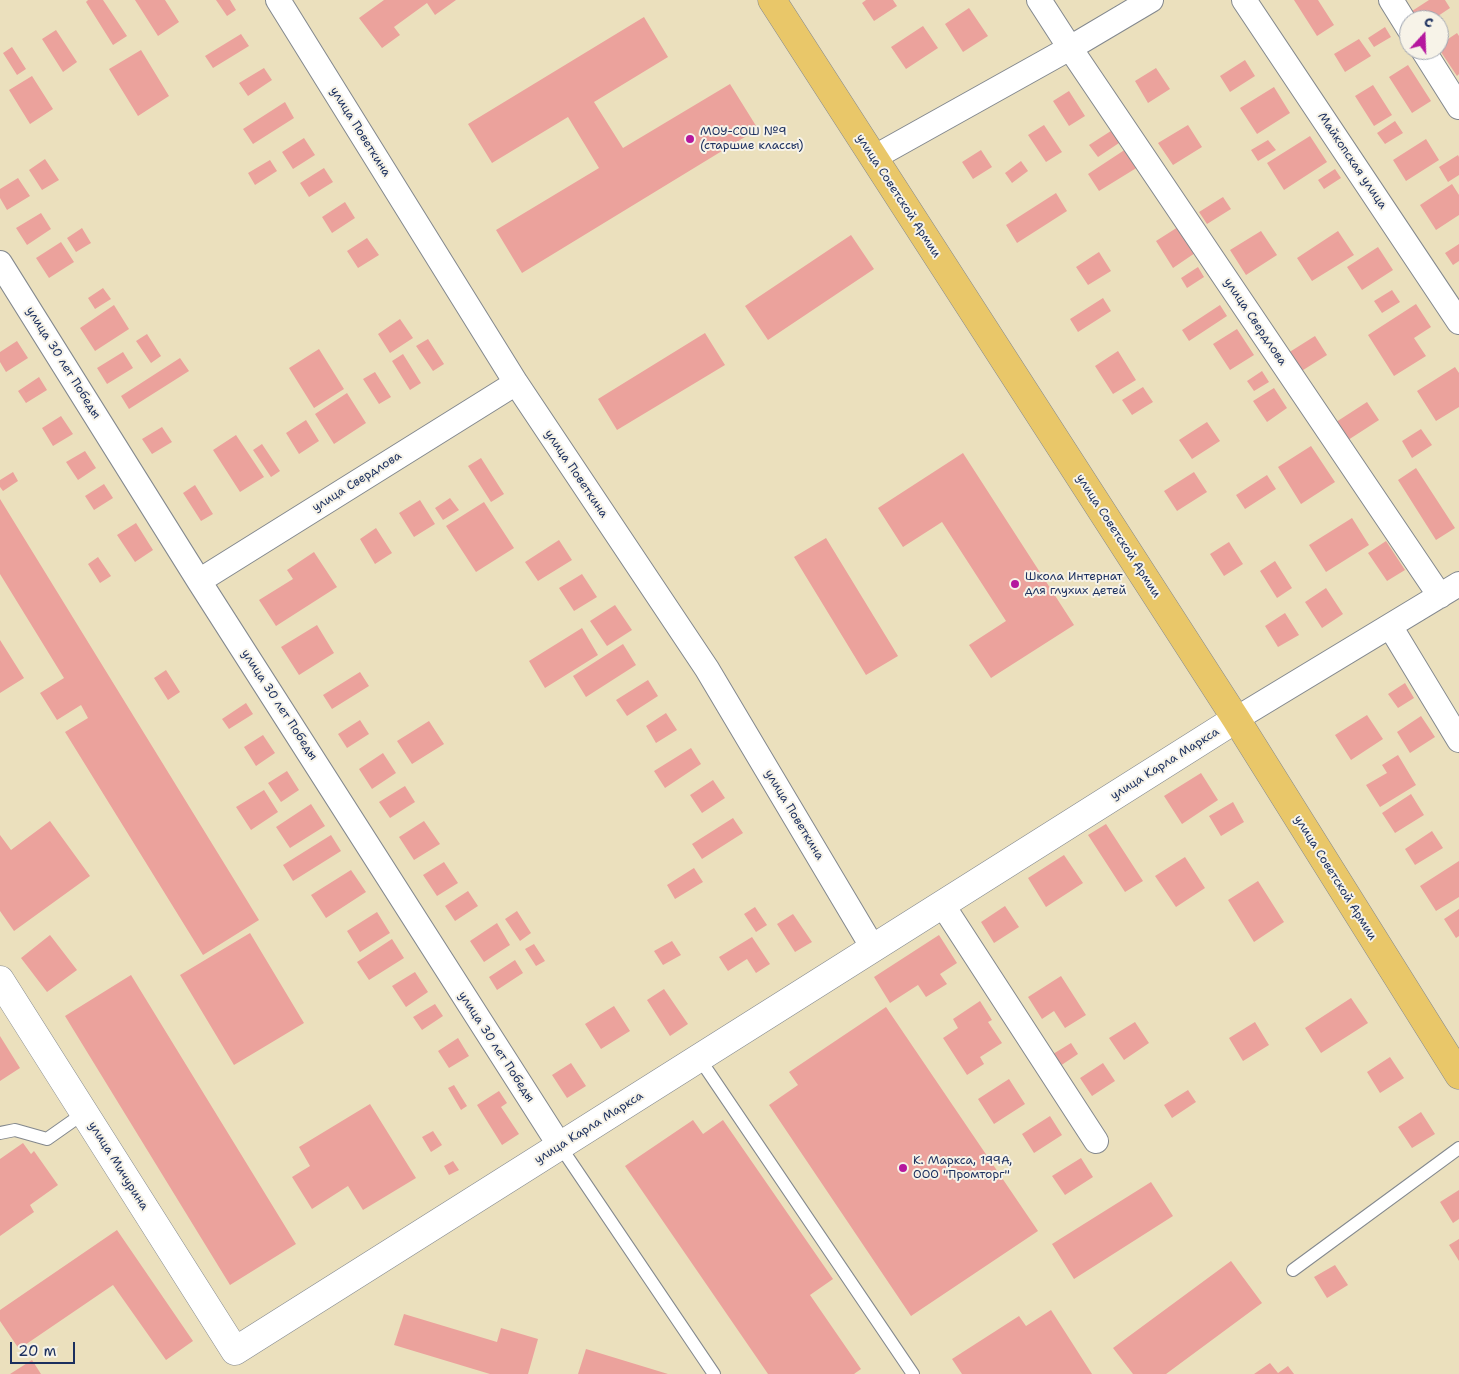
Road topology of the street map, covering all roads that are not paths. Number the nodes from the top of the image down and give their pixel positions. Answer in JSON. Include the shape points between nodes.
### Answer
{"nodes":[{"id":1,"x":278,"y":0,"type":"edge"},
{"id":2,"x":772,"y":0,"type":"edge"},
{"id":3,"x":1039,"y":0,"type":"edge"},
{"id":4,"x":1151,"y":0,"type":"edge"},
{"id":5,"x":1244,"y":0,"type":"edge"},
{"id":6,"x":1390,"y":0,"type":"edge"},
{"id":7,"x":1399,"y":14,"type":"edge"},
{"id":8,"x":1070,"y":48,"type":"junction"},
{"id":9,"x":1429,"y":60,"type":"edge"},
{"id":10,"x":1459,"y":107,"type":"edge"},
{"id":11,"x":874,"y":158,"type":"junction"},
{"id":12,"x":0,"y":263,"type":"edge"},
{"id":13,"x":1459,"y":322,"type":"edge"},
{"id":14,"x":516,"y":383,"type":"junction"},
{"id":15,"x":199,"y":581,"type":"junction"},
{"id":16,"x":1450,"y":590,"type":"edge"},
{"id":17,"x":1390,"y":626,"type":"junction"},
{"id":18,"x":1236,"y":719,"type":"junction"},
{"id":19,"x":1459,"y":740,"type":"edge"},
{"id":20,"x":942,"y":904,"type":"junction"},
{"id":21,"x":873,"y":948,"type":"junction"},
{"id":22,"x":0,"y":980,"type":"edge"},
{"id":23,"x":699,"y":1058,"type":"junction"},
{"id":24,"x":1459,"y":1075,"type":"edge"},
{"id":25,"x":84,"y":1113,"type":"junction"},
{"id":26,"x":0,"y":1133,"type":"edge"},
{"id":27,"x":1096,"y":1141,"type":"dead end"},
{"id":28,"x":560,"y":1146,"type":"junction"},
{"id":29,"x":1459,"y":1148,"type":"edge"},
{"id":30,"x":1293,"y":1270,"type":"dead end"},
{"id":31,"x":235,"y":1351,"type":"joint"},
{"id":32,"x":714,"y":1374,"type":"edge"},
{"id":33,"x":913,"y":1374,"type":"edge"}],
"edges":[{"from":1,"to":14,"type":"street","name":"улица Поветкина"},
{"from":2,"to":11,"type":"main road","name":"улица Советской Армии"},
{"from":3,"to":8,"type":"street","name":"улица Свердлова"},
{"from":4,"to":8,"type":"street"},
{"from":5,"to":13,"type":"street","name":"Майкопская улица"},
{"from":6,"to":7,"type":"street"},
{"from":8,"to":11,"type":"street"},
{"from":8,"to":16,"type":"street","name":"улица Свердлова"},
{"from":9,"to":10,"type":"street"},
{"from":11,"to":18,"type":"main road","name":"улица Советской Армии"},
{"from":12,"to":15,"type":"street","name":"улица 30 лет Победы"},
{"from":14,"to":15,"type":"street","name":"улица Свердлова"},
{"from":14,"to":21,"type":"street","name":"улица Поветкина","via":[[707,669]]},
{"from":15,"to":28,"type":"street","name":"улица 30 лет Победы"},
{"from":16,"to":17,"type":"street","name":"улица Карла Маркса"},
{"from":17,"to":18,"type":"street","name":"улица Карла Маркса"},
{"from":17,"to":19,"type":"street"},
{"from":18,"to":20,"type":"street","name":"улица Карла Маркса"},
{"from":18,"to":24,"type":"main road","name":"улица Советской Армии"},
{"from":20,"to":21,"type":"street","name":"улица Карла Маркса"},
{"from":20,"to":27,"type":"street"},
{"from":21,"to":23,"type":"street","name":"улица Карла Маркса"},
{"from":22,"to":25,"type":"street","name":"улица Мичурина"},
{"from":23,"to":28,"type":"street","name":"улица Карла Маркса"},
{"from":23,"to":33,"type":"lane"},
{"from":25,"to":26,"type":"lane","via":[[47,1139],[15,1130]]},
{"from":25,"to":31,"type":"street","name":"улица Мичурина"},
{"from":28,"to":31,"type":"street","name":"улица Карла Маркса"},
{"from":28,"to":32,"type":"lane"},
{"from":29,"to":30,"type":"lane"}]}
